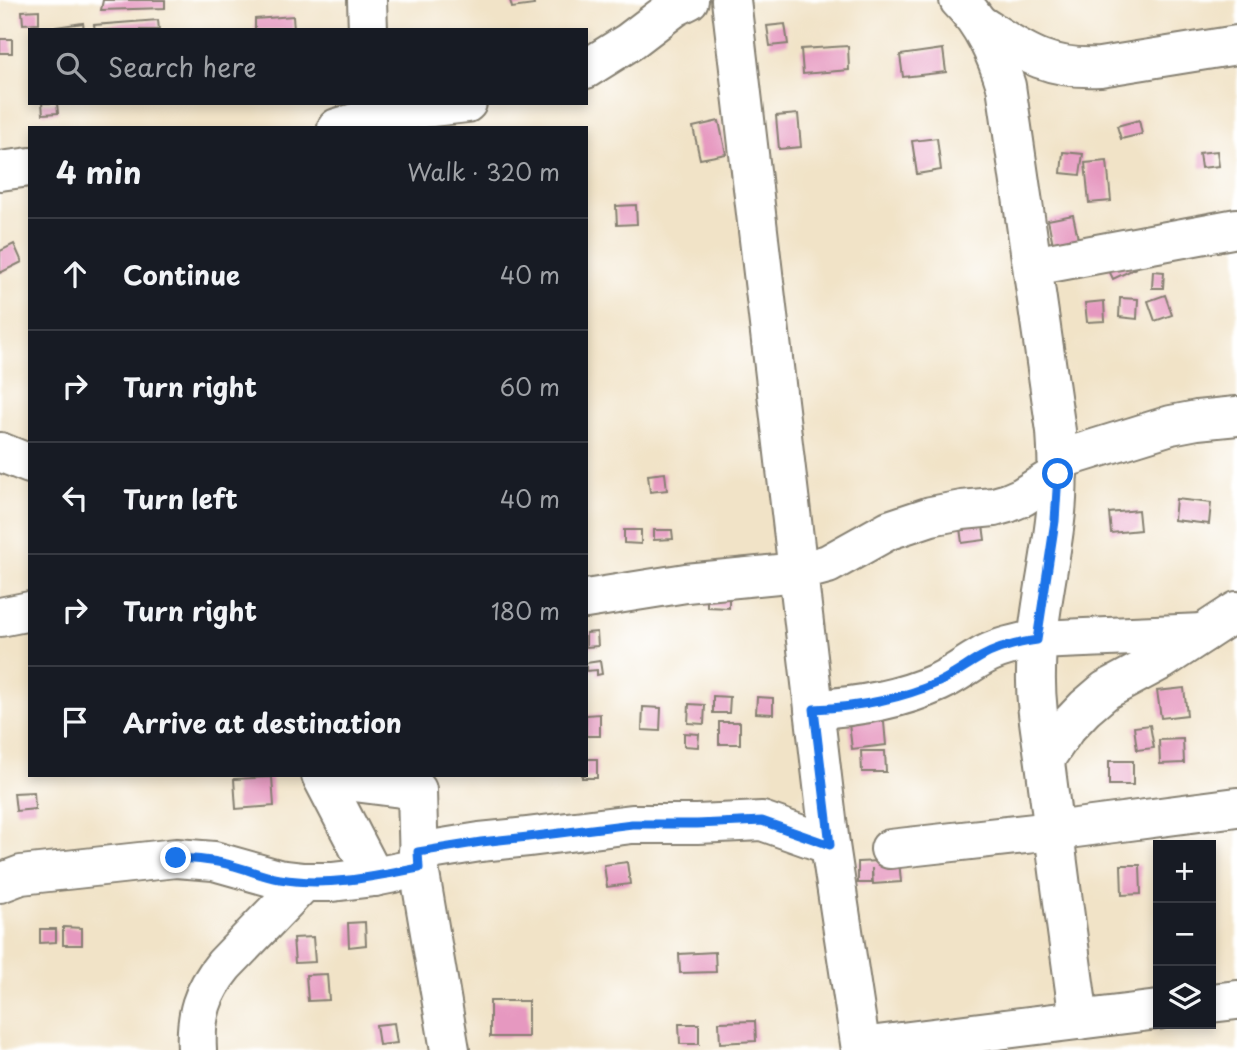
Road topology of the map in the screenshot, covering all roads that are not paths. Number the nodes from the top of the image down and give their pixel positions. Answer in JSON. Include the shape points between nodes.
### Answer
{"nodes":[{"id":1,"x":367,"y":0,"type":"edge"},
{"id":2,"x":689,"y":0,"type":"edge"},
{"id":3,"x":735,"y":8,"type":"edge"},
{"id":4,"x":968,"y":12,"type":"edge"},
{"id":5,"x":368,"y":28,"type":"edge"},
{"id":6,"x":1237,"y":45,"type":"edge"},
{"id":7,"x":588,"y":68,"type":"edge"},
{"id":8,"x":449,"y":105,"type":"edge"},
{"id":9,"x":362,"y":119,"type":"edge"},
{"id":10,"x":28,"y":167,"type":"edge"},
{"id":11,"x":0,"y":171,"type":"edge"},
{"id":12,"x":1237,"y":229,"type":"edge"},
{"id":13,"x":1032,"y":266,"type":"junction"},
{"id":14,"x":1237,"y":416,"type":"edge"},
{"id":15,"x":0,"y":452,"type":"edge"},
{"id":16,"x":28,"y":463,"type":"edge"},
{"id":17,"x":1058,"y":467,"type":"junction"},
{"id":18,"x":798,"y":572,"type":"junction"},
{"id":19,"x":588,"y":599,"type":"edge"},
{"id":20,"x":28,"y":611,"type":"edge"},
{"id":21,"x":1237,"y":611,"type":"edge"},
{"id":22,"x":0,"y":617,"type":"edge"},
{"id":23,"x":1202,"y":634,"type":"junction"},
{"id":24,"x":1037,"y":640,"type":"junction"},
{"id":25,"x":814,"y":709,"type":"junction"},
{"id":26,"x":1045,"y":759,"type":"junction"},
{"id":27,"x":322,"y":777,"type":"edge"},
{"id":28,"x":1237,"y":807,"type":"edge"},
{"id":29,"x":1054,"y":831,"type":"junction"},
{"id":30,"x":830,"y":845,"type":"junction"},
{"id":31,"x":890,"y":849,"type":"dead end"},
{"id":32,"x":418,"y":860,"type":"junction"},
{"id":33,"x":374,"y":877,"type":"junction"},
{"id":34,"x":304,"y":882,"type":"junction"},
{"id":35,"x":0,"y":883,"type":"edge"},
{"id":36,"x":1237,"y":1000,"type":"edge"},
{"id":37,"x":1216,"y":1002,"type":"edge"},
{"id":38,"x":1153,"y":1011,"type":"edge"},
{"id":39,"x":1079,"y":1020,"type":"junction"},
{"id":40,"x":861,"y":1049,"type":"edge"},
{"id":41,"x":197,"y":1050,"type":"edge"},
{"id":42,"x":450,"y":1050,"type":"edge"}],
"edges":[{"from":1,"to":5,"type":"street"},
{"from":2,"to":7,"type":"street"},
{"from":3,"to":18,"type":"street"},
{"from":4,"to":6,"type":"street","via":[[1027,54],[1060,66],[1100,67]]},
{"from":4,"to":13,"type":"street","via":[[990,44],[1006,86]]},
{"from":8,"to":9,"type":"street"},
{"from":10,"to":11,"type":"street"},
{"from":12,"to":13,"type":"street"},
{"from":13,"to":17,"type":"street"},
{"from":14,"to":17,"type":"street","via":[[1171,425]]},
{"from":15,"to":16,"type":"street"},
{"from":17,"to":18,"type":"street","via":[[1008,503],[910,523],[828,564]]},
{"from":17,"to":24,"type":"street","via":[[1055,521]]},
{"from":18,"to":19,"type":"street"},
{"from":18,"to":25,"type":"street"},
{"from":20,"to":22,"type":"street"},
{"from":21,"to":23,"type":"street"},
{"from":23,"to":24,"type":"street"},
{"from":23,"to":26,"type":"street","via":[[1107,690],[1066,728]]},
{"from":24,"to":25,"type":"street","via":[[982,656],[942,680],[895,698]]},
{"from":24,"to":26,"type":"street","via":[[1037,710]]},
{"from":25,"to":30,"type":"street"},
{"from":26,"to":29,"type":"street"},
{"from":27,"to":32,"type":"street","via":[[417,790]]},
{"from":27,"to":33,"type":"street"},
{"from":28,"to":29,"type":"street"},
{"from":29,"to":31,"type":"street"},
{"from":29,"to":39,"type":"street"},
{"from":30,"to":32,"type":"street","via":[[762,821],[632,824],[481,842]]},
{"from":30,"to":40,"type":"street"},
{"from":32,"to":33,"type":"street"},
{"from":32,"to":42,"type":"street"},
{"from":33,"to":34,"type":"street"},
{"from":34,"to":35,"type":"street","via":[[214,861],[176,858],[21,875]]},
{"from":34,"to":41,"type":"street","via":[[213,979],[199,1012]]},
{"from":36,"to":37,"type":"street"},
{"from":38,"to":39,"type":"street"},
{"from":39,"to":40,"type":"street"}]}
